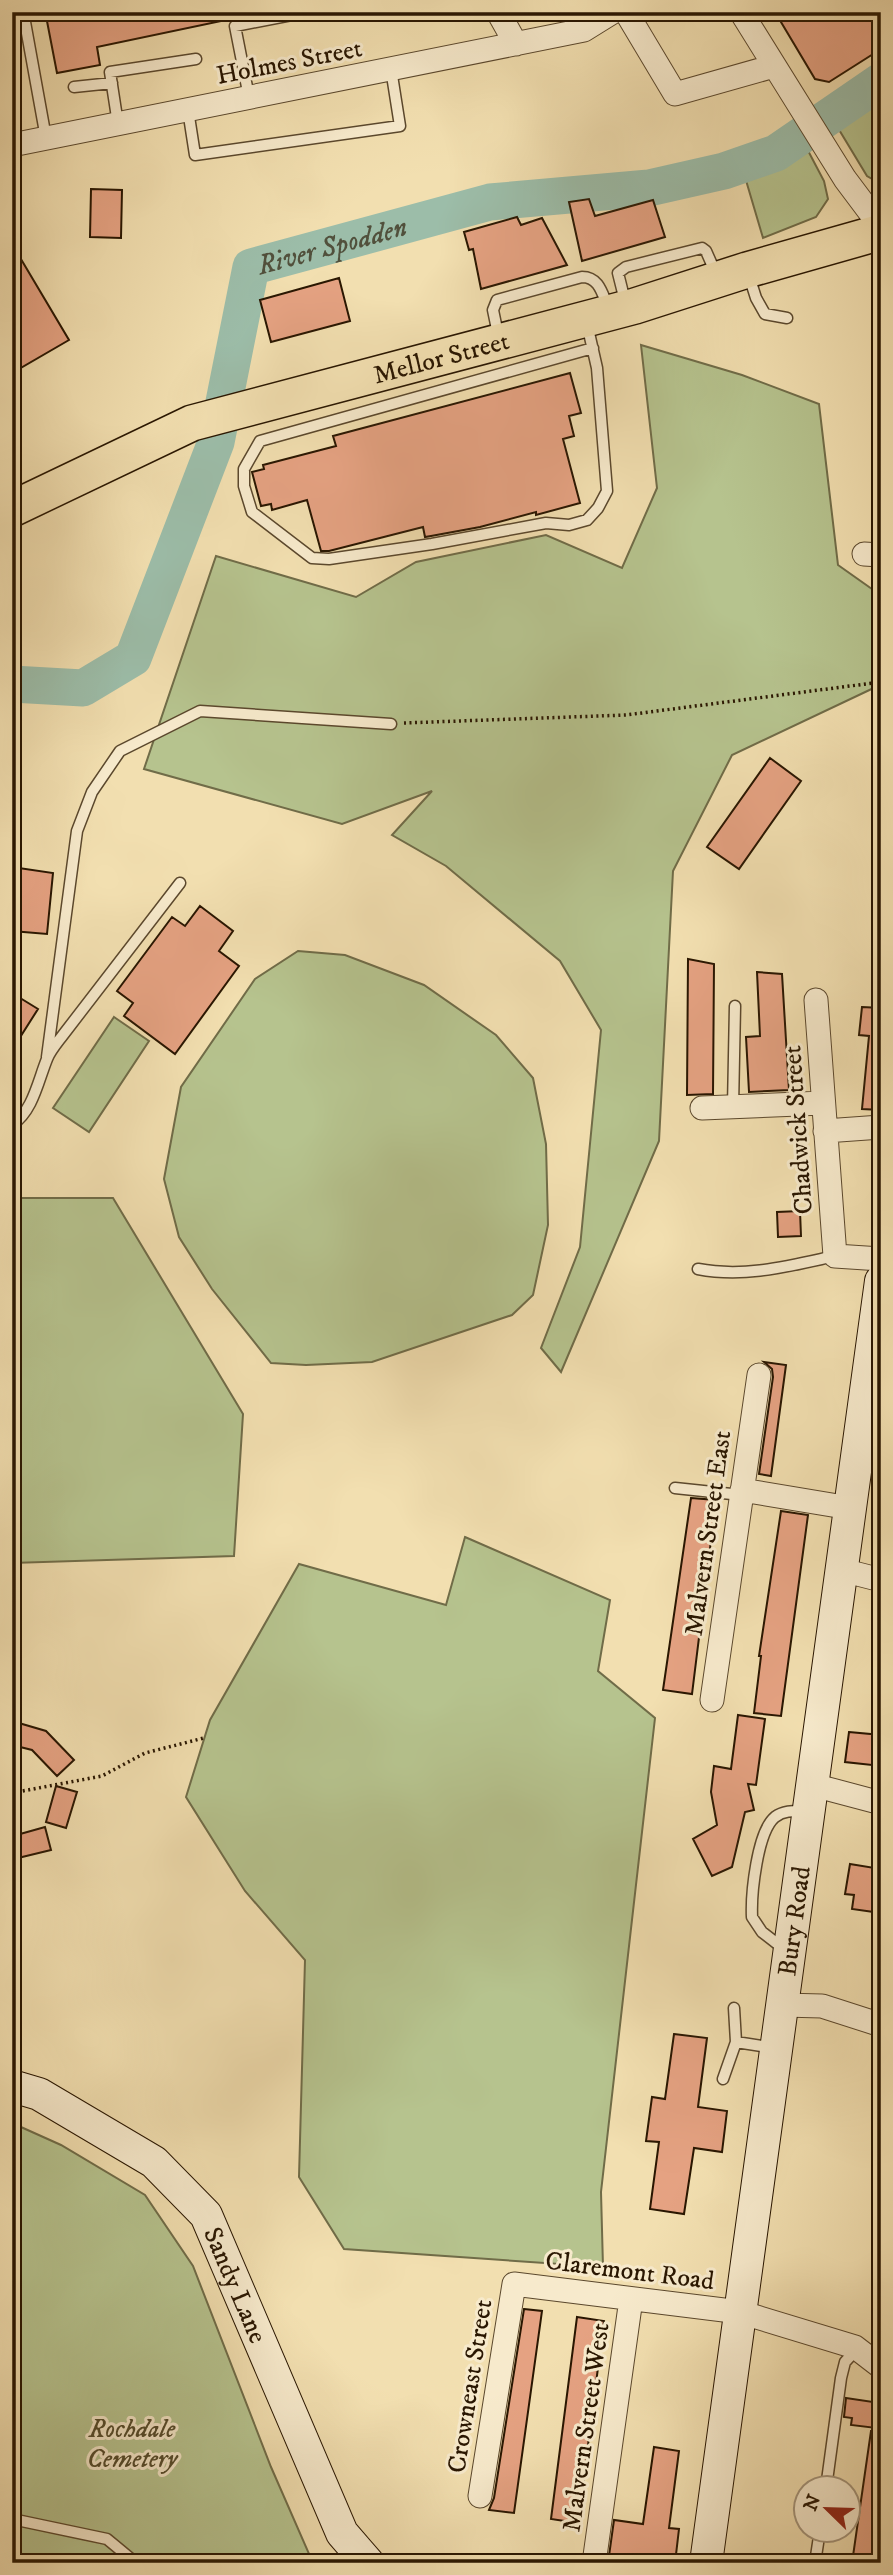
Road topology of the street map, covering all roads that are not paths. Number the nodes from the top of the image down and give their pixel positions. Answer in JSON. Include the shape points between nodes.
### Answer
{"nodes":[{"id":1,"x":307,"y":12,"type":"edge"},
{"id":2,"x":498,"y":12,"type":"edge"},
{"id":3,"x":613,"y":12,"type":"edge"},
{"id":4,"x":626,"y":12,"type":"edge"},
{"id":5,"x":741,"y":12,"type":"edge"},
{"id":6,"x":25,"y":22,"type":"dead end"},
{"id":7,"x":516,"y":44,"type":"junction"},
{"id":8,"x":196,"y":59,"type":"dead end"},
{"id":9,"x":774,"y":66,"type":"junction"},
{"id":10,"x":391,"y":69,"type":"junction"},
{"id":11,"x":112,"y":83,"type":"junction"},
{"id":12,"x":74,"y":87,"type":"dead end"},
{"id":13,"x":249,"y":97,"type":"junction"},
{"id":14,"x":188,"y":110,"type":"junction"},
{"id":15,"x":118,"y":124,"type":"junction"},
{"id":16,"x":46,"y":138,"type":"junction"},
{"id":17,"x":12,"y":145,"type":"edge"},
{"id":18,"x":881,"y":229,"type":"edge"},
{"id":19,"x":732,"y":274,"type":"junction"},
{"id":20,"x":787,"y":317,"type":"dead end"},
{"id":21,"x":604,"y":322,"type":"junction"},
{"id":22,"x":345,"y":400,"type":"junction"},
{"id":23,"x":19,"y":502,"type":"edge"},
{"id":24,"x":391,"y":723,"type":"road end"},
{"id":25,"x":180,"y":883,"type":"dead end"},
{"id":26,"x":816,"y":1000,"type":"dead end"},
{"id":27,"x":735,"y":1006,"type":"dead end"},
{"id":28,"x":47,"y":1057,"type":"junction"},
{"id":29,"x":823,"y":1103,"type":"junction"},
{"id":30,"x":733,"y":1107,"type":"junction"},
{"id":31,"x":702,"y":1108,"type":"dead end"},
{"id":32,"x":12,"y":1125,"type":"edge"},
{"id":33,"x":881,"y":1127,"type":"edge"},
{"id":34,"x":825,"y":1131,"type":"junction"},
{"id":35,"x":835,"y":1256,"type":"junction"},
{"id":36,"x":881,"y":1259,"type":"edge"},
{"id":37,"x":698,"y":1269,"type":"dead end"},
{"id":38,"x":881,"y":1281,"type":"edge"},
{"id":39,"x":759,"y":1375,"type":"dead end"},
{"id":40,"x":675,"y":1488,"type":"dead end"},
{"id":41,"x":742,"y":1492,"type":"junction"},
{"id":42,"x":850,"y":1508,"type":"junction"},
{"id":43,"x":842,"y":1570,"type":"junction"},
{"id":44,"x":881,"y":1580,"type":"edge"},
{"id":45,"x":712,"y":1700,"type":"dead end"},
{"id":46,"x":811,"y":1798,"type":"junction"},
{"id":47,"x":881,"y":1803,"type":"edge"},
{"id":48,"x":790,"y":1953,"type":"junction"},
{"id":49,"x":783,"y":2005,"type":"junction"},
{"id":50,"x":734,"y":2008,"type":"dead end"},
{"id":51,"x":881,"y":2025,"type":"edge"},
{"id":52,"x":736,"y":2042,"type":"junction"},
{"id":53,"x":777,"y":2049,"type":"junction"},
{"id":54,"x":723,"y":2079,"type":"dead end"},
{"id":55,"x":12,"y":2086,"type":"edge"},
{"id":56,"x":514,"y":2284,"type":"joint"},
{"id":57,"x":631,"y":2299,"type":"junction"},
{"id":58,"x":740,"y":2312,"type":"junction"},
{"id":59,"x":857,"y":2349,"type":"junction"},
{"id":60,"x":881,"y":2367,"type":"edge"},
{"id":61,"x":828,"y":2474,"type":"edge"},
{"id":62,"x":480,"y":2496,"type":"dead end"},
{"id":63,"x":12,"y":2519,"type":"edge"},
{"id":64,"x":818,"y":2544,"type":"edge"},
{"id":65,"x":136,"y":2563,"type":"edge"},
{"id":66,"x":368,"y":2563,"type":"edge"},
{"id":67,"x":594,"y":2563,"type":"edge"},
{"id":68,"x":706,"y":2563,"type":"edge"},
{"id":69,"x":815,"y":2563,"type":"edge"}],
"edges":[{"from":1,"to":13,"type":"lane","via":[[235,26]]},
{"from":2,"to":7,"type":"street"},
{"from":3,"to":7,"type":"street","name":"Holmes Street","via":[[584,30]]},
{"from":4,"to":9,"type":"street","via":[[675,94]]},
{"from":5,"to":9,"type":"street"},
{"from":6,"to":16,"type":"lane"},
{"from":7,"to":10,"type":"street","name":"Holmes Street"},
{"from":8,"to":11,"type":"lane","via":[[110,72]]},
{"from":9,"to":18,"type":"street"},
{"from":10,"to":13,"type":"street","name":"Holmes Street"},
{"from":10,"to":14,"type":"lane","via":[[400,126],[195,155]]},
{"from":11,"to":12,"type":"lane"},
{"from":11,"to":15,"type":"lane"},
{"from":13,"to":14,"type":"street","name":"Holmes Street"},
{"from":14,"to":15,"type":"street","name":"Holmes Street"},
{"from":15,"to":16,"type":"street","name":"Holmes Street"},
{"from":16,"to":17,"type":"street","name":"Holmes Street"},
{"from":18,"to":19,"type":"main road","name":"Mellor Street"},
{"from":19,"to":20,"type":"lane","via":[[765,314]]},
{"from":19,"to":21,"type":"main road","name":"Mellor Street"},
{"from":21,"to":22,"type":"lane"},
{"from":21,"to":22,"type":"main road","name":"Mellor Street","via":[[500,342]]},
{"from":21,"to":22,"type":"lane","via":[[597,368],[607,491],[587,520],[569,526],[547,523],[432,544],[312,558],[252,512],[244,469],[260,441]]},
{"from":22,"to":23,"type":"main road","name":"Mellor Street","via":[[234,411],[192,424]]},
{"from":24,"to":28,"type":"lane","via":[[200,711],[120,751],[92,792],[77,831]]},
{"from":25,"to":28,"type":"lane"},
{"from":26,"to":29,"type":"street","name":"Chadwick Street"},
{"from":27,"to":30,"type":"lane"},
{"from":28,"to":32,"type":"lane","via":[[38,1088]]},
{"from":29,"to":30,"type":"street"},
{"from":29,"to":34,"type":"street","name":"Chadwick Street"},
{"from":30,"to":31,"type":"street"},
{"from":33,"to":34,"type":"street"},
{"from":34,"to":35,"type":"street","name":"Chadwick Street"},
{"from":35,"to":36,"type":"street"},
{"from":35,"to":37,"type":"lane","via":[[768,1271]]},
{"from":38,"to":42,"type":"main road","name":"Bury Road"},
{"from":39,"to":41,"type":"street","name":"Malvern Street East"},
{"from":40,"to":41,"type":"lane"},
{"from":41,"to":42,"type":"street"},
{"from":41,"to":45,"type":"street","name":"Malvern Street East"},
{"from":42,"to":43,"type":"main road","name":"Bury Road"},
{"from":43,"to":44,"type":"street"},
{"from":43,"to":46,"type":"main road","name":"Bury Road"},
{"from":46,"to":47,"type":"street"},
{"from":46,"to":48,"type":"main road","name":"Bury Road"},
{"from":46,"to":48,"type":"lane","via":[[768,1826],[751,1908],[754,1923]]},
{"from":48,"to":49,"type":"main road","name":"Bury Road"},
{"from":49,"to":51,"type":"street","via":[[822,2006]]},
{"from":49,"to":53,"type":"main road","name":"Bury Road"},
{"from":50,"to":52,"type":"lane"},
{"from":52,"to":53,"type":"lane"},
{"from":52,"to":54,"type":"lane"},
{"from":53,"to":58,"type":"main road","name":"Bury Road"},
{"from":55,"to":66,"type":"main road","name":"Sandy Lane","via":[[39,2094],[154,2162],[206,2214],[342,2533]]},
{"from":56,"to":57,"type":"street","name":"Claremont Road"},
{"from":56,"to":62,"type":"street","name":"Crowneast Street"},
{"from":57,"to":58,"type":"street","name":"Claremont Road"},
{"from":57,"to":67,"type":"street","name":"Malvern Street West"},
{"from":58,"to":59,"type":"street","name":"Claremont Road"},
{"from":58,"to":68,"type":"main road","name":"Bury Road"},
{"from":59,"to":60,"type":"street","name":"Claremont Road"},
{"from":59,"to":61,"type":"lane","via":[[845,2362],[841,2378]]},
{"from":63,"to":65,"type":"lane","via":[[107,2539]]},
{"from":64,"to":69,"type":"lane"}]}
